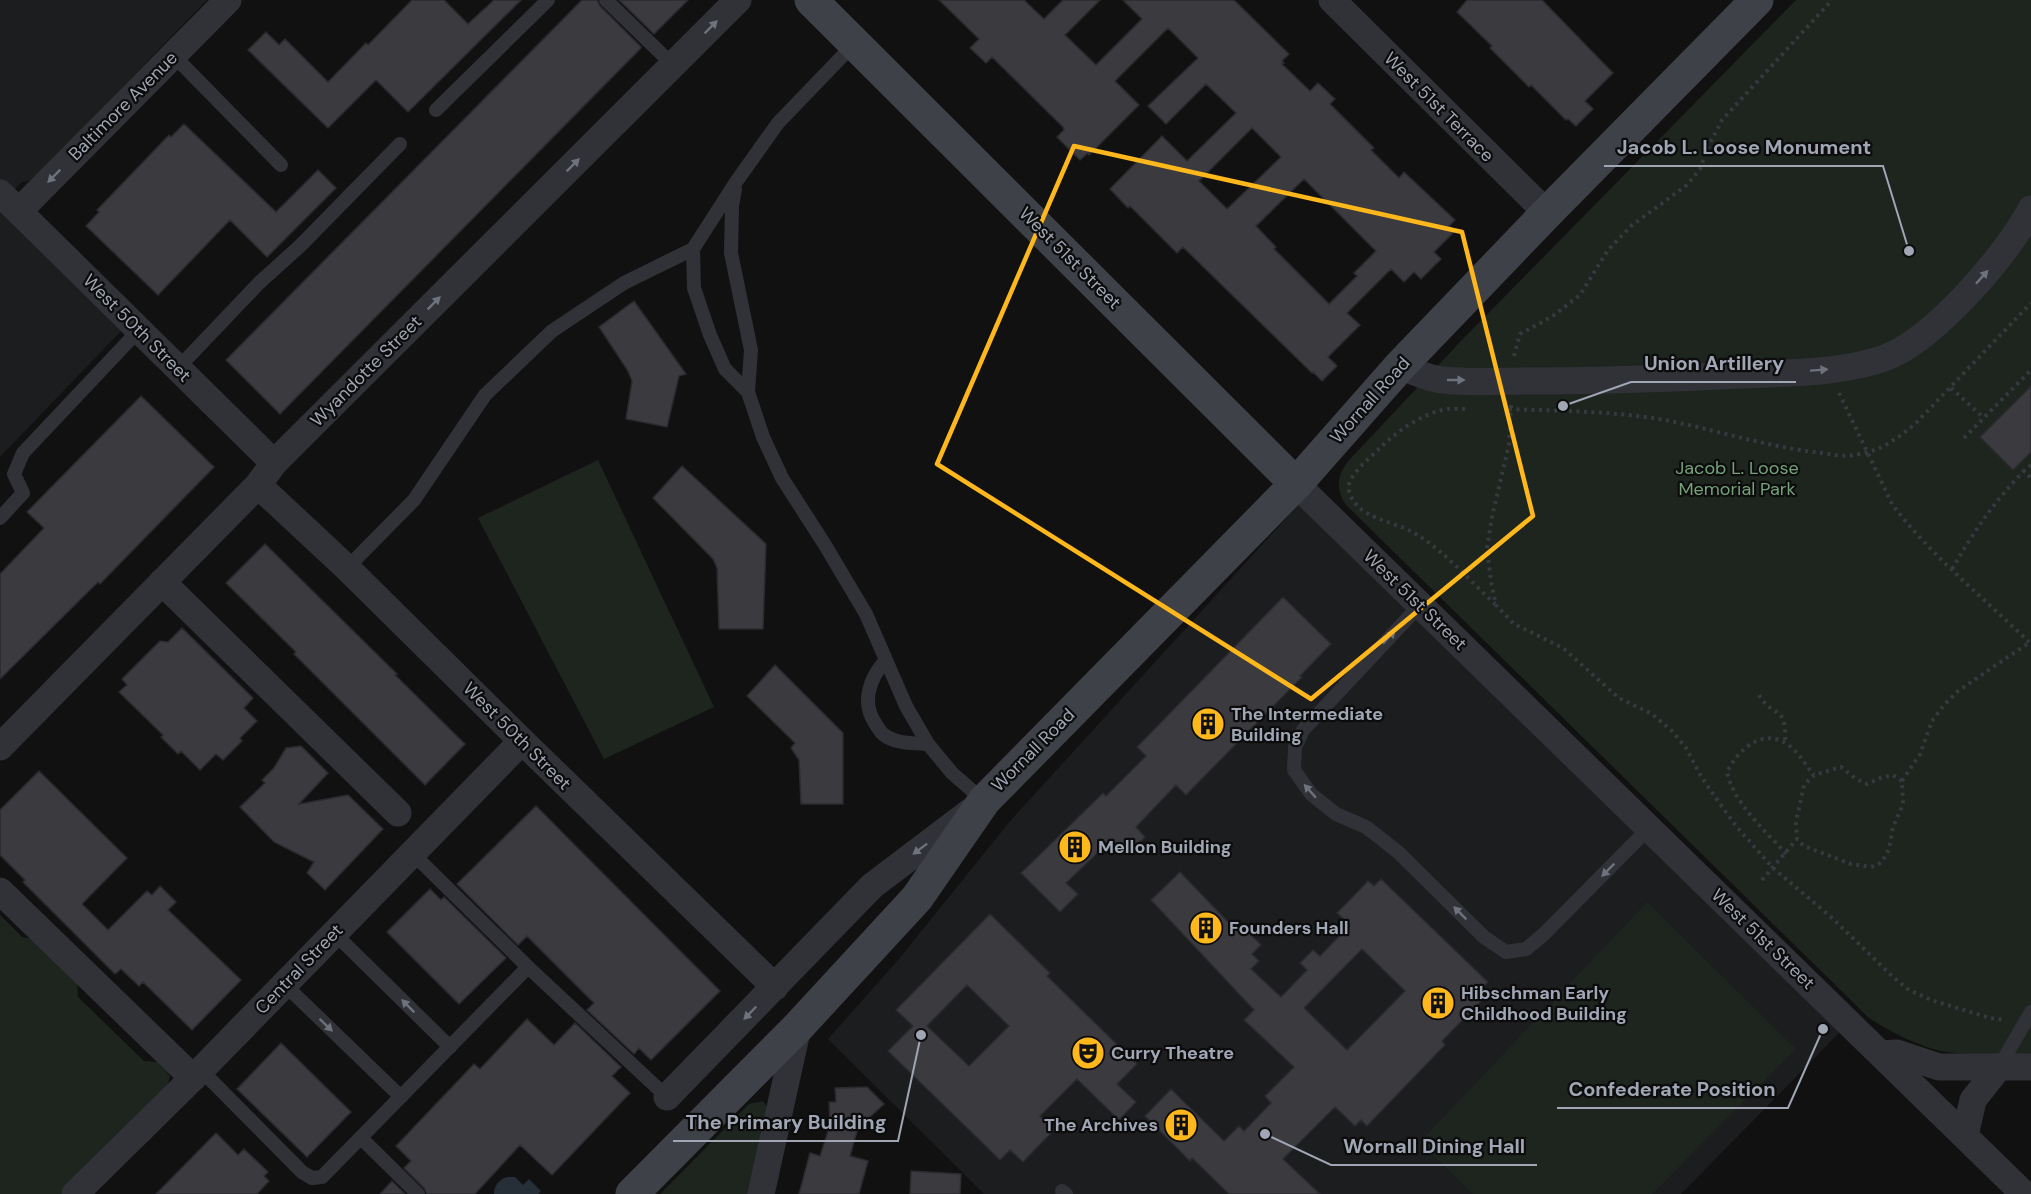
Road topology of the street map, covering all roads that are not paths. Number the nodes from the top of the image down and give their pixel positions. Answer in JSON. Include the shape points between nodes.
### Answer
{"nodes":[{"id":1,"x":228,"y":0,"type":"edge"},
{"id":2,"x":548,"y":0,"type":"edge"},
{"id":3,"x":606,"y":0,"type":"edge"},
{"id":4,"x":738,"y":0,"type":"edge"},
{"id":5,"x":811,"y":0,"type":"edge"},
{"id":6,"x":1332,"y":0,"type":"edge"},
{"id":7,"x":1757,"y":0,"type":"edge"},
{"id":8,"x":855,"y":43,"type":"junction"},
{"id":9,"x":173,"y":55,"type":"junction"},
{"id":10,"x":673,"y":65,"type":"junction"},
{"id":11,"x":436,"y":110,"type":"dead end"},
{"id":12,"x":400,"y":144,"type":"dead end"},
{"id":13,"x":281,"y":165,"type":"dead end"},
{"id":14,"x":736,"y":182,"type":"junction"},
{"id":15,"x":9,"y":202,"type":"edge"},
{"id":16,"x":2031,"y":209,"type":"edge"},
{"id":17,"x":1547,"y":213,"type":"junction"},
{"id":18,"x":693,"y":249,"type":"junction"},
{"id":19,"x":139,"y":330,"type":"junction"},
{"id":20,"x":1400,"y":366,"type":"junction"},
{"id":21,"x":178,"y":368,"type":"junction"},
{"id":22,"x":748,"y":392,"type":"junction"},
{"id":23,"x":274,"y":463,"type":"junction"},
{"id":24,"x":1296,"y":484,"type":"junction"},
{"id":25,"x":258,"y":485,"type":"junction"},
{"id":26,"x":0,"y":518,"type":"edge"},
{"id":27,"x":347,"y":568,"type":"junction"},
{"id":28,"x":162,"y":582,"type":"junction"},
{"id":29,"x":1420,"y":605,"type":"junction"},
{"id":30,"x":886,"y":660,"type":"junction"},
{"id":31,"x":522,"y":741,"type":"junction"},
{"id":32,"x":928,"y":744,"type":"junction"},
{"id":33,"x":0,"y":747,"type":"edge"},
{"id":34,"x":984,"y":801,"type":"junction"},
{"id":35,"x":398,"y":813,"type":"dead end"},
{"id":36,"x":1649,"y":828,"type":"junction"},
{"id":37,"x":412,"y":853,"type":"junction"},
{"id":38,"x":0,"y":891,"type":"edge"},
{"id":39,"x":334,"y":933,"type":"junction"},
{"id":40,"x":528,"y":967,"type":"junction"},
{"id":41,"x":284,"y":984,"type":"junction"},
{"id":42,"x":775,"y":987,"type":"junction"},
{"id":43,"x":2028,"y":1017,"type":"edge"},
{"id":44,"x":798,"y":1027,"type":"junction"},
{"id":45,"x":450,"y":1047,"type":"junction"},
{"id":46,"x":1881,"y":1054,"type":"junction"},
{"id":47,"x":1999,"y":1067,"type":"junction"},
{"id":48,"x":2031,"y":1067,"type":"edge"},
{"id":49,"x":197,"y":1074,"type":"junction"},
{"id":50,"x":400,"y":1097,"type":"junction"},
{"id":51,"x":667,"y":1097,"type":"joint"},
{"id":52,"x":1965,"y":1136,"type":"junction"},
{"id":53,"x":361,"y":1138,"type":"junction"},
{"id":54,"x":75,"y":1194,"type":"edge"},
{"id":55,"x":418,"y":1194,"type":"edge"},
{"id":56,"x":632,"y":1194,"type":"edge"},
{"id":57,"x":761,"y":1194,"type":"edge"},
{"id":58,"x":2024,"y":1194,"type":"edge"}],
"edges":[{"from":1,"to":9,"type":"street","name":"Baltimore Avenue"},
{"from":2,"to":11,"type":"lane"},
{"from":3,"to":10,"type":"lane"},
{"from":10,"to":4,"type":"street","name":"Wyandotte Street","one_way":true},
{"from":5,"to":8,"type":"main road","name":"West 51st Street"},
{"from":6,"to":17,"type":"street","name":"West 51st Terrace"},
{"from":7,"to":17,"type":"main road","name":"Wornall Road"},
{"from":8,"to":14,"type":"lane","via":[[778,123]]},
{"from":8,"to":24,"type":"main road","name":"West 51st Street"},
{"from":9,"to":13,"type":"lane"},
{"from":9,"to":15,"type":"street","name":"Baltimore Avenue","one_way":true},
{"from":23,"to":10,"type":"street","name":"Wyandotte Street","one_way":true},
{"from":12,"to":21,"type":"lane"},
{"from":14,"to":18,"type":"lane"},
{"from":14,"to":22,"type":"lane","via":[[731,253],[751,351]]},
{"from":15,"to":19,"type":"street","name":"West 50th Street"},
{"from":20,"to":16,"type":"street","one_way":true,"via":[[1441,380],[1636,380],[1828,370],[1886,357],[1902,350],[1959,303]]},
{"from":17,"to":20,"type":"main road","name":"Wornall Road"},
{"from":18,"to":22,"type":"lane","via":[[694,288],[710,335],[725,369]]},
{"from":18,"to":27,"type":"lane","via":[[624,283],[552,331],[485,395],[414,500]]},
{"from":19,"to":21,"type":"street","name":"West 50th Street"},
{"from":19,"to":26,"type":"lane","via":[[23,453],[14,474],[23,493]]},
{"from":20,"to":24,"type":"main road","name":"Wornall Road"},
{"from":21,"to":23,"type":"street","name":"West 50th Street"},
{"from":22,"to":30,"type":"lane","via":[[782,478],[866,614]]},
{"from":23,"to":25,"type":"street","name":"Wyandotte Street"},
{"from":24,"to":29,"type":"street","name":"West 51st Street"},
{"from":24,"to":34,"type":"main road","name":"Wornall Road"},
{"from":25,"to":27,"type":"street","name":"West 50th Street"},
{"from":25,"to":28,"type":"street","name":"Wyandotte Street"},
{"from":27,"to":31,"type":"street","name":"West 50th Street"},
{"from":28,"to":33,"type":"street","name":"Wyandotte Street"},
{"from":28,"to":35,"type":"street"},
{"from":29,"to":36,"type":"street","name":"West 51st Street"},
{"from":36,"to":29,"type":"lane","one_way":true,"via":[[1544,934],[1526,949],[1506,952],[1484,937],[1398,852],[1366,827],[1336,814],[1311,794],[1294,770],[1295,747],[1303,730]]},
{"from":30,"to":32,"type":"lane"},
{"from":30,"to":32,"type":"lane","via":[[875,672],[869,690],[869,714],[883,734],[902,743]]},
{"from":31,"to":37,"type":"street","name":"Central Street"},
{"from":31,"to":42,"type":"street","name":"West 50th Street"},
{"from":32,"to":34,"type":"lane","via":[[952,773]]},
{"from":34,"to":42,"type":"street","name":"Wornall Road","one_way":true,"via":[[872,886]]},
{"from":34,"to":44,"type":"main road","name":"Wornall Road","via":[[917,898]]},
{"from":36,"to":46,"type":"street","name":"West 51st Street"},
{"from":37,"to":39,"type":"street","name":"Central Street"},
{"from":37,"to":40,"type":"lane"},
{"from":38,"to":49,"type":"street"},
{"from":39,"to":41,"type":"street","name":"Central Street"},
{"from":45,"to":39,"type":"lane","one_way":true},
{"from":40,"to":45,"type":"lane"},
{"from":40,"to":51,"type":"lane"},
{"from":41,"to":49,"type":"street","name":"Central Street"},
{"from":41,"to":50,"type":"lane","one_way":true},
{"from":42,"to":51,"type":"street","name":"Wornall Road","one_way":true},
{"from":43,"to":47,"type":"lane"},
{"from":44,"to":56,"type":"main road","name":"Wornall Road"},
{"from":44,"to":57,"type":"street"},
{"from":45,"to":50,"type":"lane"},
{"from":46,"to":47,"type":"street","via":[[1897,1053],[1939,1067]]},
{"from":46,"to":52,"type":"street","name":"West 51st Street"},
{"from":47,"to":48,"type":"street"},
{"from":47,"to":52,"type":"street","via":[[1972,1100]]},
{"from":49,"to":53,"type":"lane","via":[[312,1178],[322,1177]]},
{"from":49,"to":54,"type":"street","name":"Central Street"},
{"from":50,"to":53,"type":"lane"},
{"from":52,"to":58,"type":"street","name":"West 51st Street"},
{"from":53,"to":55,"type":"lane"}]}
